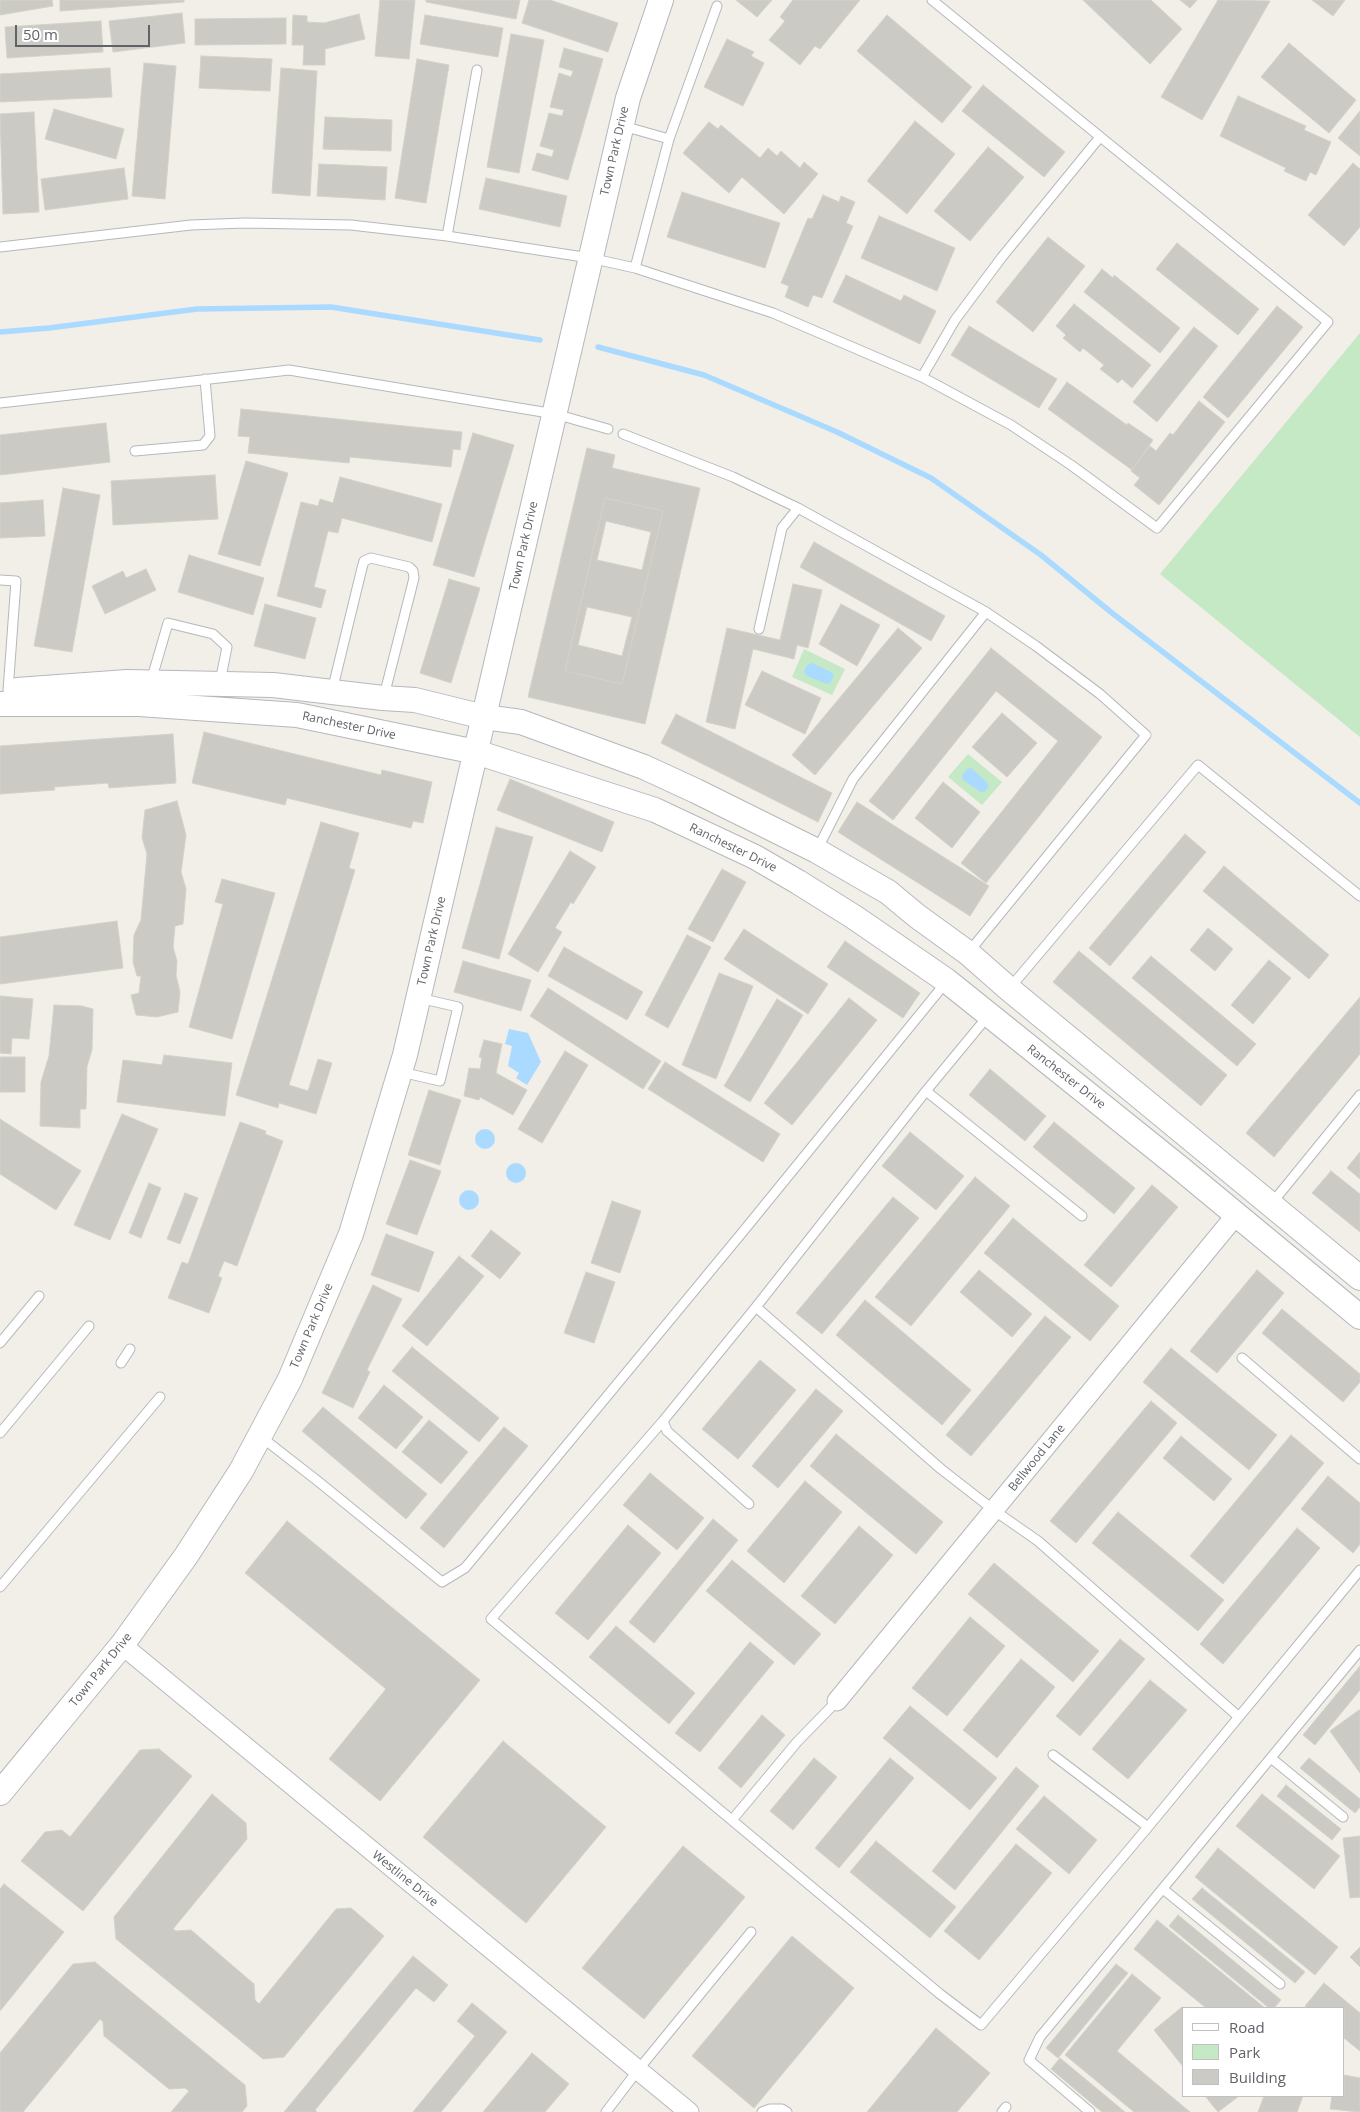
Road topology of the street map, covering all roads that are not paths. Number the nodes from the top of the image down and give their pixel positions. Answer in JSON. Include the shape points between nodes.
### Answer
{"nodes":[{"id":1,"x":661,"y":0,"type":"edge"},
{"id":2,"x":932,"y":0,"type":"edge"},
{"id":3,"x":717,"y":6,"type":"dead end"},
{"id":4,"x":477,"y":70,"type":"dead end"},
{"id":5,"x":621,"y":126,"type":"junction"},
{"id":6,"x":1100,"y":137,"type":"junction"},
{"id":7,"x":669,"y":139,"type":"junction"},
{"id":8,"x":447,"y":236,"type":"junction"},
{"id":9,"x":0,"y":247,"type":"edge"},
{"id":10,"x":590,"y":258,"type":"junction"},
{"id":11,"x":635,"y":268,"type":"junction"},
{"id":12,"x":922,"y":377,"type":"junction"},
{"id":13,"x":205,"y":379,"type":"junction"},
{"id":14,"x":0,"y":403,"type":"edge"},
{"id":15,"x":554,"y":414,"type":"junction"},
{"id":16,"x":608,"y":429,"type":"dead end"},
{"id":17,"x":623,"y":434,"type":"dead end"},
{"id":18,"x":134,"y":451,"type":"dead end"},
{"id":19,"x":798,"y":508,"type":"junction"},
{"id":20,"x":0,"y":580,"type":"edge"},
{"id":21,"x":986,"y":612,"type":"junction"},
{"id":22,"x":759,"y":629,"type":"dead end"},
{"id":23,"x":151,"y":683,"type":"junction"},
{"id":24,"x":211,"y":684,"type":"junction"},
{"id":25,"x":332,"y":692,"type":"junction"},
{"id":26,"x":3,"y":696,"type":"edge"},
{"id":27,"x":383,"y":698,"type":"junction"},
{"id":28,"x":203,"y":708,"type":"junction"},
{"id":29,"x":484,"y":717,"type":"junction"},
{"id":30,"x":476,"y":752,"type":"junction"},
{"id":31,"x":768,"y":827,"type":"junction"},
{"id":32,"x":817,"y":850,"type":"junction"},
{"id":33,"x":754,"y":857,"type":"junction"},
{"id":34,"x":1360,"y":896,"type":"edge"},
{"id":35,"x":968,"y":953,"type":"junction"},
{"id":36,"x":947,"y":981,"type":"junction"},
{"id":37,"x":1009,"y":989,"type":"junction"},
{"id":38,"x":419,"y":998,"type":"junction"},
{"id":39,"x":988,"y":1015,"type":"junction"},
{"id":40,"x":400,"y":1072,"type":"junction"},
{"id":41,"x":926,"y":1091,"type":"junction"},
{"id":42,"x":1360,"y":1095,"type":"edge"},
{"id":43,"x":1199,"y":1146,"type":"junction"},
{"id":44,"x":1180,"y":1168,"type":"junction"},
{"id":45,"x":1271,"y":1205,"type":"junction"},
{"id":46,"x":1236,"y":1215,"type":"junction"},
{"id":47,"x":1082,"y":1216,"type":"dead end"},
{"id":48,"x":1360,"y":1278,"type":"edge"},
{"id":49,"x":39,"y":1296,"type":"dead end"},
{"id":50,"x":756,"y":1307,"type":"junction"},
{"id":51,"x":1360,"y":1318,"type":"edge"},
{"id":52,"x":89,"y":1326,"type":"dead end"},
{"id":53,"x":0,"y":1343,"type":"edge"},
{"id":54,"x":130,"y":1349,"type":"dead end"},
{"id":55,"x":1242,"y":1358,"type":"dead end"},
{"id":56,"x":121,"y":1363,"type":"dead end"},
{"id":57,"x":160,"y":1397,"type":"dead end"},
{"id":58,"x":663,"y":1421,"type":"junction"},
{"id":59,"x":0,"y":1433,"type":"edge"},
{"id":60,"x":259,"y":1436,"type":"junction"},
{"id":61,"x":1360,"y":1459,"type":"edge"},
{"id":62,"x":749,"y":1504,"type":"dead end"},
{"id":63,"x":994,"y":1511,"type":"junction"},
{"id":64,"x":1360,"y":1570,"type":"edge"},
{"id":65,"x":0,"y":1587,"type":"edge"},
{"id":66,"x":122,"y":1646,"type":"junction"},
{"id":67,"x":1360,"y":1650,"type":"edge"},
{"id":68,"x":837,"y":1701,"type":"joint"},
{"id":69,"x":1239,"y":1717,"type":"junction"},
{"id":70,"x":1053,"y":1755,"type":"dead end"},
{"id":71,"x":1271,"y":1758,"type":"junction"},
{"id":72,"x":0,"y":1793,"type":"edge"},
{"id":73,"x":1344,"y":1817,"type":"dead end"},
{"id":74,"x":732,"y":1820,"type":"junction"},
{"id":75,"x":1148,"y":1827,"type":"junction"},
{"id":76,"x":1163,"y":1888,"type":"junction"},
{"id":77,"x":751,"y":1932,"type":"dead end"},
{"id":78,"x":1280,"y":1984,"type":"dead end"},
{"id":79,"x":638,"y":2070,"type":"junction"},
{"id":80,"x":606,"y":2112,"type":"edge"},
{"id":81,"x":689,"y":2112,"type":"edge"},
{"id":82,"x":762,"y":2112,"type":"edge"},
{"id":83,"x":787,"y":2112,"type":"edge"},
{"id":84,"x":1090,"y":2112,"type":"edge"}],
"edges":[{"from":1,"to":5,"type":"street","name":"Town Park Drive"},
{"from":2,"to":6,"type":"lane"},
{"from":3,"to":7,"type":"lane"},
{"from":4,"to":8,"type":"lane"},
{"from":5,"to":7,"type":"lane"},
{"from":5,"to":10,"type":"street","name":"Town Park Drive"},
{"from":6,"to":12,"type":"lane","via":[[955,320]]},
{"from":6,"to":12,"type":"lane","via":[[1328,322],[1157,528],[1011,425]]},
{"from":7,"to":11,"type":"lane"},
{"from":8,"to":9,"type":"lane","via":[[350,225],[245,223],[191,225]]},
{"from":8,"to":10,"type":"lane"},
{"from":10,"to":11,"type":"lane"},
{"from":10,"to":15,"type":"street","name":"Town Park Drive"},
{"from":11,"to":12,"type":"lane","via":[[773,313]]},
{"from":13,"to":14,"type":"lane"},
{"from":13,"to":15,"type":"lane","via":[[289,370]]},
{"from":13,"to":18,"type":"lane","via":[[210,436],[203,445]]},
{"from":15,"to":16,"type":"lane"},
{"from":15,"to":29,"type":"street","name":"Town Park Drive"},
{"from":17,"to":19,"type":"lane"},
{"from":19,"to":21,"type":"lane"},
{"from":19,"to":22,"type":"lane","via":[[782,528]]},
{"from":20,"to":26,"type":"lane","via":[[16,581]]},
{"from":21,"to":32,"type":"lane","via":[[853,779]]},
{"from":21,"to":35,"type":"lane","via":[[1100,694],[1146,735]]},
{"from":23,"to":24,"type":"street"},
{"from":23,"to":24,"type":"lane","via":[[168,623],[214,634],[227,647]]},
{"from":23,"to":26,"type":"street","via":[[127,682]]},
{"from":24,"to":25,"type":"street","via":[[273,685]]},
{"from":24,"to":28,"type":"street"},
{"from":25,"to":27,"type":"street"},
{"from":25,"to":27,"type":"lane","via":[[364,560],[371,558],[409,567],[414,578]]},
{"from":26,"to":28,"type":"street","name":"Ranchester Drive"},
{"from":27,"to":29,"type":"street","via":[[415,700]]},
{"from":28,"to":30,"type":"street","name":"Ranchester Drive","via":[[297,715]]},
{"from":29,"to":30,"type":"street","name":"Town Park Drive"},
{"from":29,"to":31,"type":"street","via":[[521,722],[644,768]]},
{"from":30,"to":33,"type":"street","name":"Ranchester Drive","via":[[655,810]]},
{"from":30,"to":38,"type":"street","name":"Town Park Drive"},
{"from":31,"to":32,"type":"street"},
{"from":31,"to":33,"type":"street"},
{"from":32,"to":35,"type":"street","via":[[888,892]]},
{"from":33,"to":36,"type":"street","name":"Ranchester Drive","via":[[854,917]]},
{"from":34,"to":37,"type":"lane","via":[[1198,764]]},
{"from":35,"to":37,"type":"street"},
{"from":36,"to":39,"type":"street","name":"Ranchester Drive"},
{"from":36,"to":60,"type":"lane","via":[[464,1568],[442,1582]]},
{"from":37,"to":39,"type":"street"},
{"from":37,"to":43,"type":"street"},
{"from":38,"to":40,"type":"street","name":"Town Park Drive"},
{"from":38,"to":40,"type":"lane","via":[[458,1007],[440,1081]]},
{"from":39,"to":41,"type":"lane"},
{"from":39,"to":44,"type":"street","name":"Ranchester Drive"},
{"from":40,"to":60,"type":"street","name":"Town Park Drive","via":[[351,1234],[290,1379]]},
{"from":41,"to":47,"type":"lane"},
{"from":41,"to":50,"type":"lane"},
{"from":42,"to":45,"type":"lane"},
{"from":43,"to":44,"type":"street"},
{"from":43,"to":45,"type":"street"},
{"from":44,"to":46,"type":"street","name":"Ranchester Drive"},
{"from":45,"to":48,"type":"street"},
{"from":46,"to":51,"type":"street","name":"Ranchester Drive"},
{"from":46,"to":63,"type":"street","name":"Bellwood Lane"},
{"from":49,"to":53,"type":"lane"},
{"from":50,"to":58,"type":"lane"},
{"from":50,"to":63,"type":"lane","via":[[941,1469]]},
{"from":52,"to":59,"type":"lane"},
{"from":54,"to":56,"type":"lane"},
{"from":55,"to":61,"type":"lane"},
{"from":57,"to":65,"type":"lane"},
{"from":58,"to":62,"type":"lane","via":[[667,1430]]},
{"from":58,"to":74,"type":"lane","via":[[491,1619]]},
{"from":60,"to":66,"type":"street","name":"Town Park Drive","via":[[241,1471],[186,1556]]},
{"from":63,"to":68,"type":"street","name":"Bellwood Lane"},
{"from":63,"to":69,"type":"lane","via":[[1038,1541]]},
{"from":64,"to":69,"type":"lane"},
{"from":66,"to":72,"type":"street","name":"Town Park Drive"},
{"from":66,"to":79,"type":"street","name":"Westline Drive"},
{"from":67,"to":71,"type":"lane"},
{"from":68,"to":74,"type":"lane","via":[[797,1742]]},
{"from":69,"to":75,"type":"lane"},
{"from":70,"to":75,"type":"lane"},
{"from":71,"to":73,"type":"lane"},
{"from":71,"to":76,"type":"lane"},
{"from":74,"to":75,"type":"lane","via":[[932,1988],[981,2024]]},
{"from":76,"to":78,"type":"lane"},
{"from":76,"to":84,"type":"lane","via":[[1040,2037],[1029,2060]]},
{"from":77,"to":79,"type":"lane"},
{"from":79,"to":80,"type":"lane"},
{"from":79,"to":81,"type":"street","name":"Westline Drive"},
{"from":82,"to":83,"type":"lane","via":[[770,2109]]}]}
